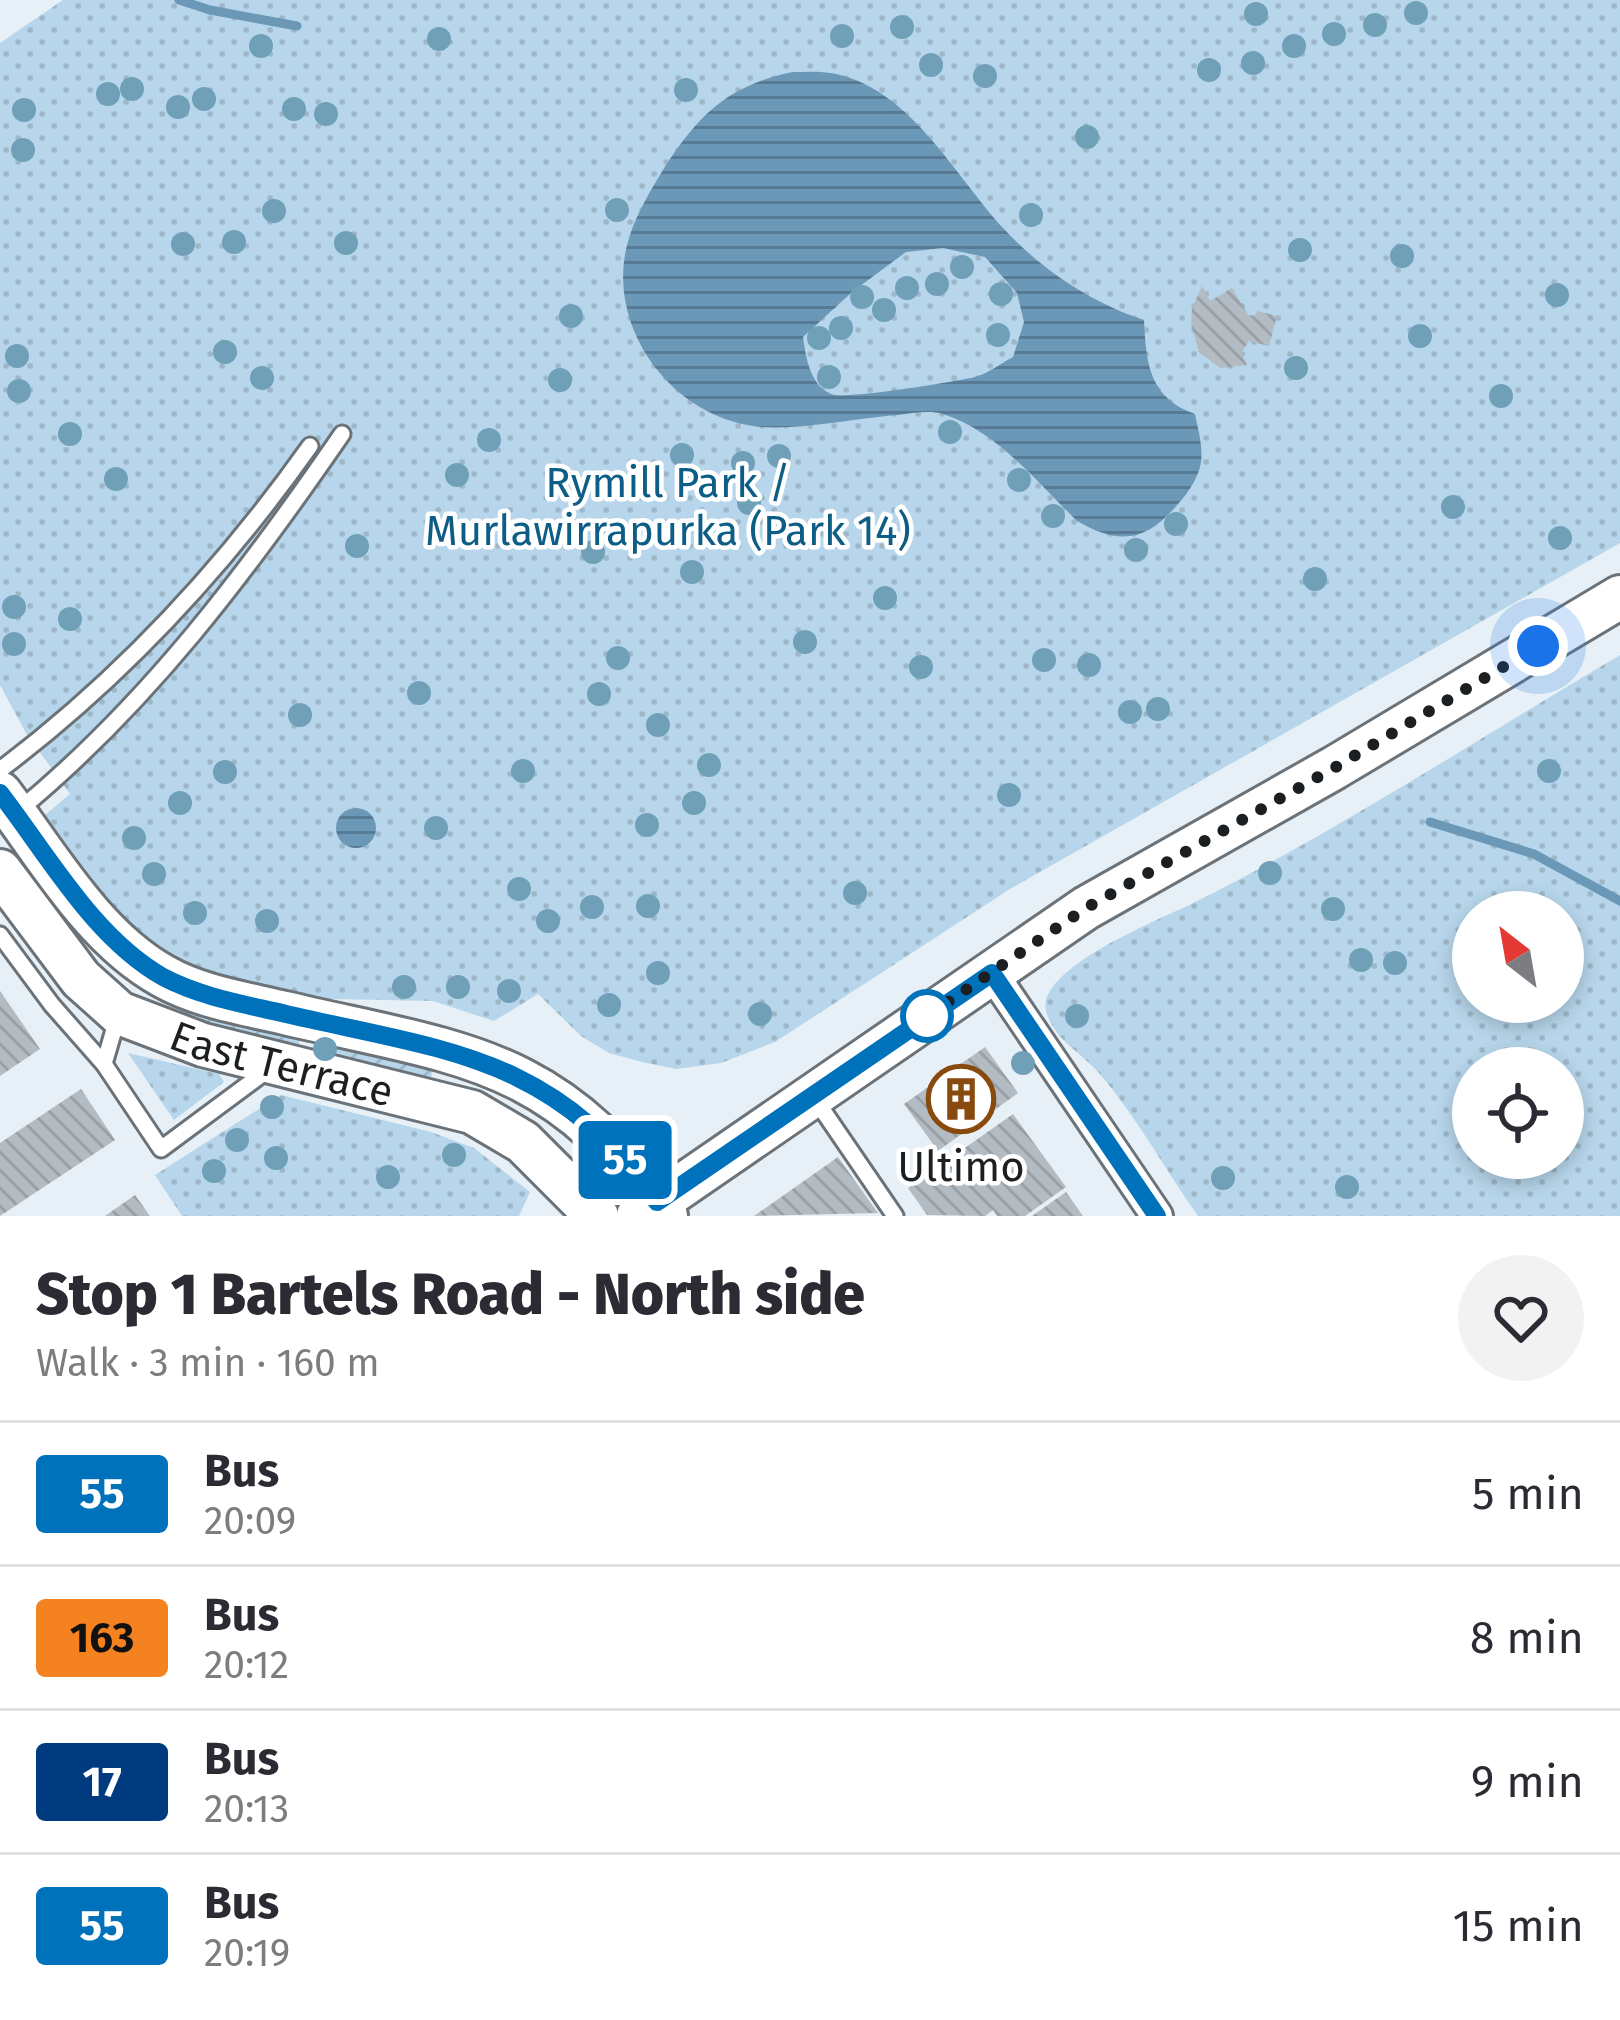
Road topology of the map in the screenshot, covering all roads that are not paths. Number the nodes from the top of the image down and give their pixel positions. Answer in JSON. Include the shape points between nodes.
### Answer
{"nodes":[{"id":1,"x":342,"y":434,"type":"dead end"},
{"id":2,"x":310,"y":446,"type":"dead end"},
{"id":3,"x":264,"y":510,"type":"junction"},
{"id":4,"x":281,"y":523,"type":"junction"},
{"id":5,"x":1620,"y":596,"type":"edge"},
{"id":6,"x":0,"y":770,"type":"edge"},
{"id":7,"x":5,"y":810,"type":"edge"},
{"id":8,"x":0,"y":871,"type":"edge"},
{"id":9,"x":0,"y":935,"type":"edge"},
{"id":10,"x":992,"y":973,"type":"junction"},
{"id":11,"x":118,"y":1013,"type":"junction"},
{"id":12,"x":277,"y":1063,"type":"junction"},
{"id":13,"x":104,"y":1064,"type":"junction"},
{"id":14,"x":812,"y":1094,"type":"junction"},
{"id":15,"x":654,"y":1211,"type":"edge"},
{"id":16,"x":596,"y":1216,"type":"edge"},
{"id":17,"x":895,"y":1216,"type":"edge"},
{"id":18,"x":1157,"y":1216,"type":"edge"}],
"edges":[{"from":1,"to":4,"type":"lane"},
{"from":2,"to":3,"type":"lane"},
{"from":3,"to":4,"type":"lane"},
{"from":3,"to":6,"type":"lane","via":[[130,661]]},
{"from":4,"to":7,"type":"lane","via":[[140,694],[62,772]]},
{"from":5,"to":10,"type":"main road","name":"East Terrace","via":[[1086,908]]},
{"from":7,"to":15,"type":"main road","name":"East Terrace","via":[[107,932],[163,976],[195,992],[491,1064],[583,1120],[620,1154]]},
{"from":8,"to":11,"type":"main road","name":"East Terrace","via":[[81,979]]},
{"from":9,"to":13,"type":"lane"},
{"from":10,"to":14,"type":"main road","name":"East Terrace"},
{"from":10,"to":18,"type":"street"},
{"from":11,"to":12,"type":"main road","name":"East Terrace"},
{"from":11,"to":13,"type":"lane"},
{"from":12,"to":13,"type":"lane","via":[[161,1149]]},
{"from":12,"to":16,"type":"main road","name":"East Terrace","via":[[488,1119],[539,1156]]},
{"from":14,"to":15,"type":"main road","name":"East Terrace"},
{"from":14,"to":17,"type":"lane"}]}
